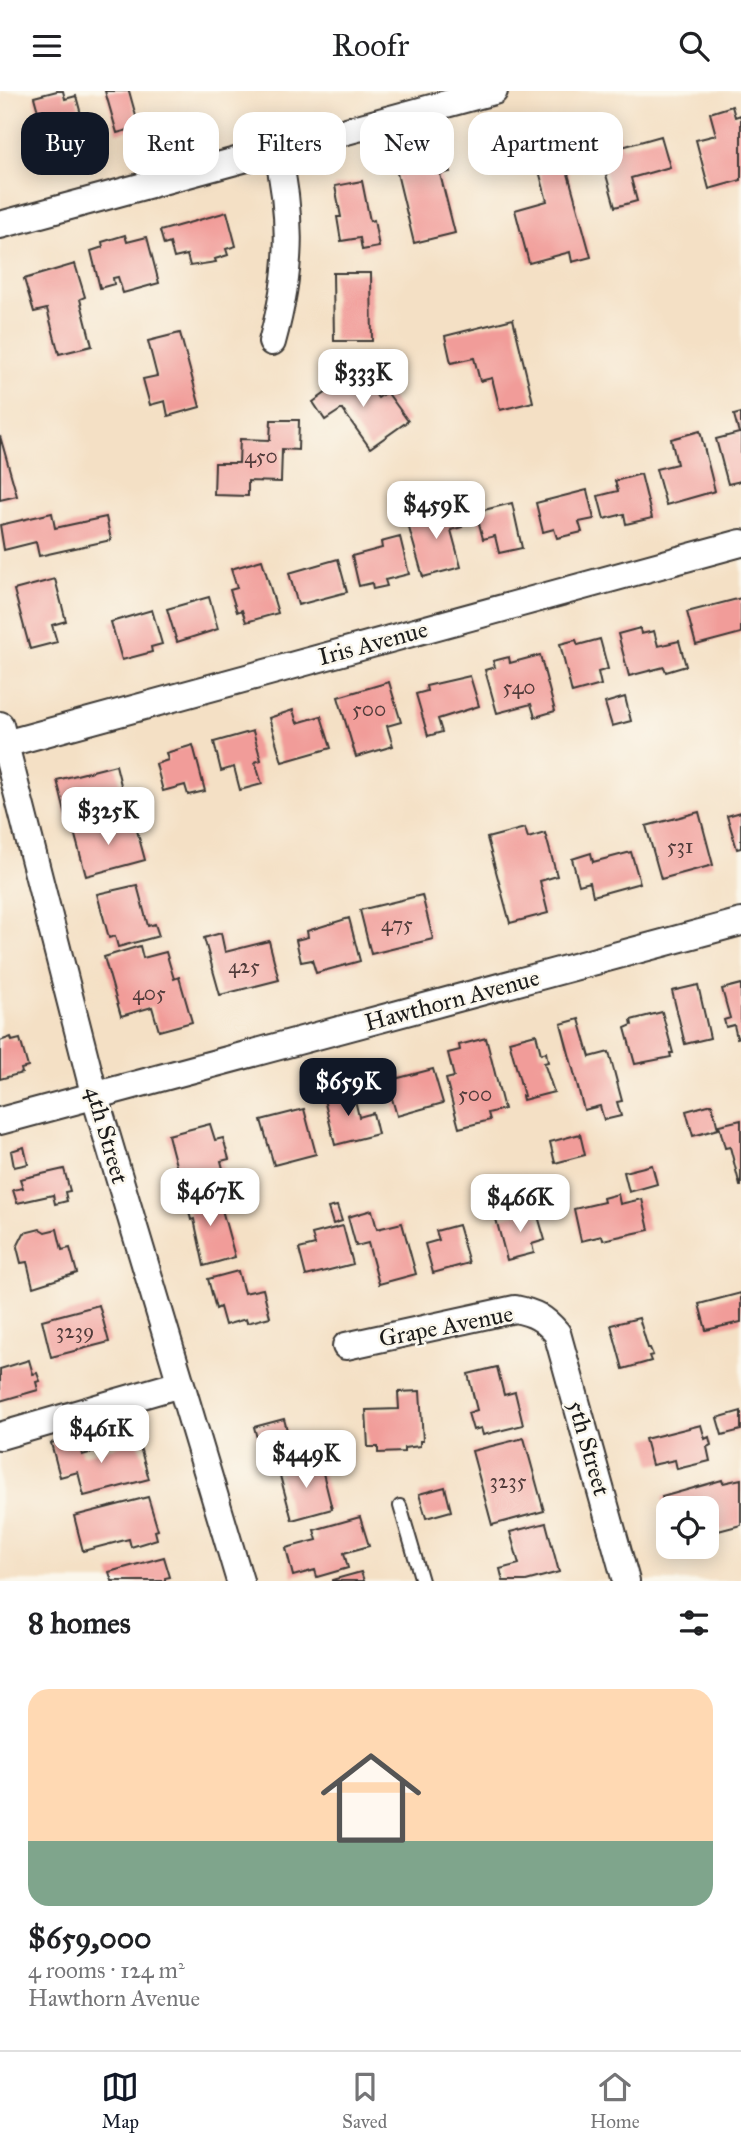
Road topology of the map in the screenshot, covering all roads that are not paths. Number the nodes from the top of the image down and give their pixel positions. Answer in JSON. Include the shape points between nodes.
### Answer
{"nodes":[{"id":1,"x":483,"y":92,"type":"edge"},
{"id":2,"x":346,"y":131,"type":"edge"},
{"id":3,"x":233,"y":162,"type":"edge"},
{"id":4,"x":282,"y":175,"type":"edge"},
{"id":5,"x":0,"y":225,"type":"edge"},
{"id":6,"x":272,"y":342,"type":"dead end"},
{"id":7,"x":741,"y":543,"type":"edge"},
{"id":8,"x":3,"y":735,"type":"edge"},
{"id":9,"x":741,"y":922,"type":"edge"},
{"id":10,"x":95,"y":1097,"type":"junction"},
{"id":11,"x":0,"y":1121,"type":"edge"},
{"id":12,"x":544,"y":1319,"type":"joint"},
{"id":13,"x":346,"y":1346,"type":"dead end"},
{"id":14,"x":180,"y":1384,"type":"junction"},
{"id":15,"x":0,"y":1436,"type":"edge"},
{"id":16,"x":400,"y":1506,"type":"dead end"},
{"id":17,"x":240,"y":1581,"type":"edge"},
{"id":18,"x":422,"y":1581,"type":"edge"},
{"id":19,"x":626,"y":1581,"type":"edge"}],
"edges":[{"from":1,"to":2,"type":"street"},
{"from":3,"to":5,"type":"street"},
{"from":4,"to":6,"type":"street","via":[[289,250],[284,301]]},
{"from":7,"to":8,"type":"street","name":"Iris Avenue"},
{"from":8,"to":10,"type":"street","name":"4th Street"},
{"from":9,"to":10,"type":"street","name":"Hawthorn Avenue"},
{"from":10,"to":11,"type":"street","name":"Hawthorn Avenue"},
{"from":10,"to":14,"type":"street","name":"4th Street"},
{"from":12,"to":13,"type":"street","name":"Grape Avenue","via":[[515,1309]]},
{"from":12,"to":19,"type":"street","name":"5th Street","via":[[557,1333]]},
{"from":14,"to":15,"type":"street"},
{"from":14,"to":17,"type":"street","name":"4th Street"},
{"from":16,"to":18,"type":"lane"}]}
